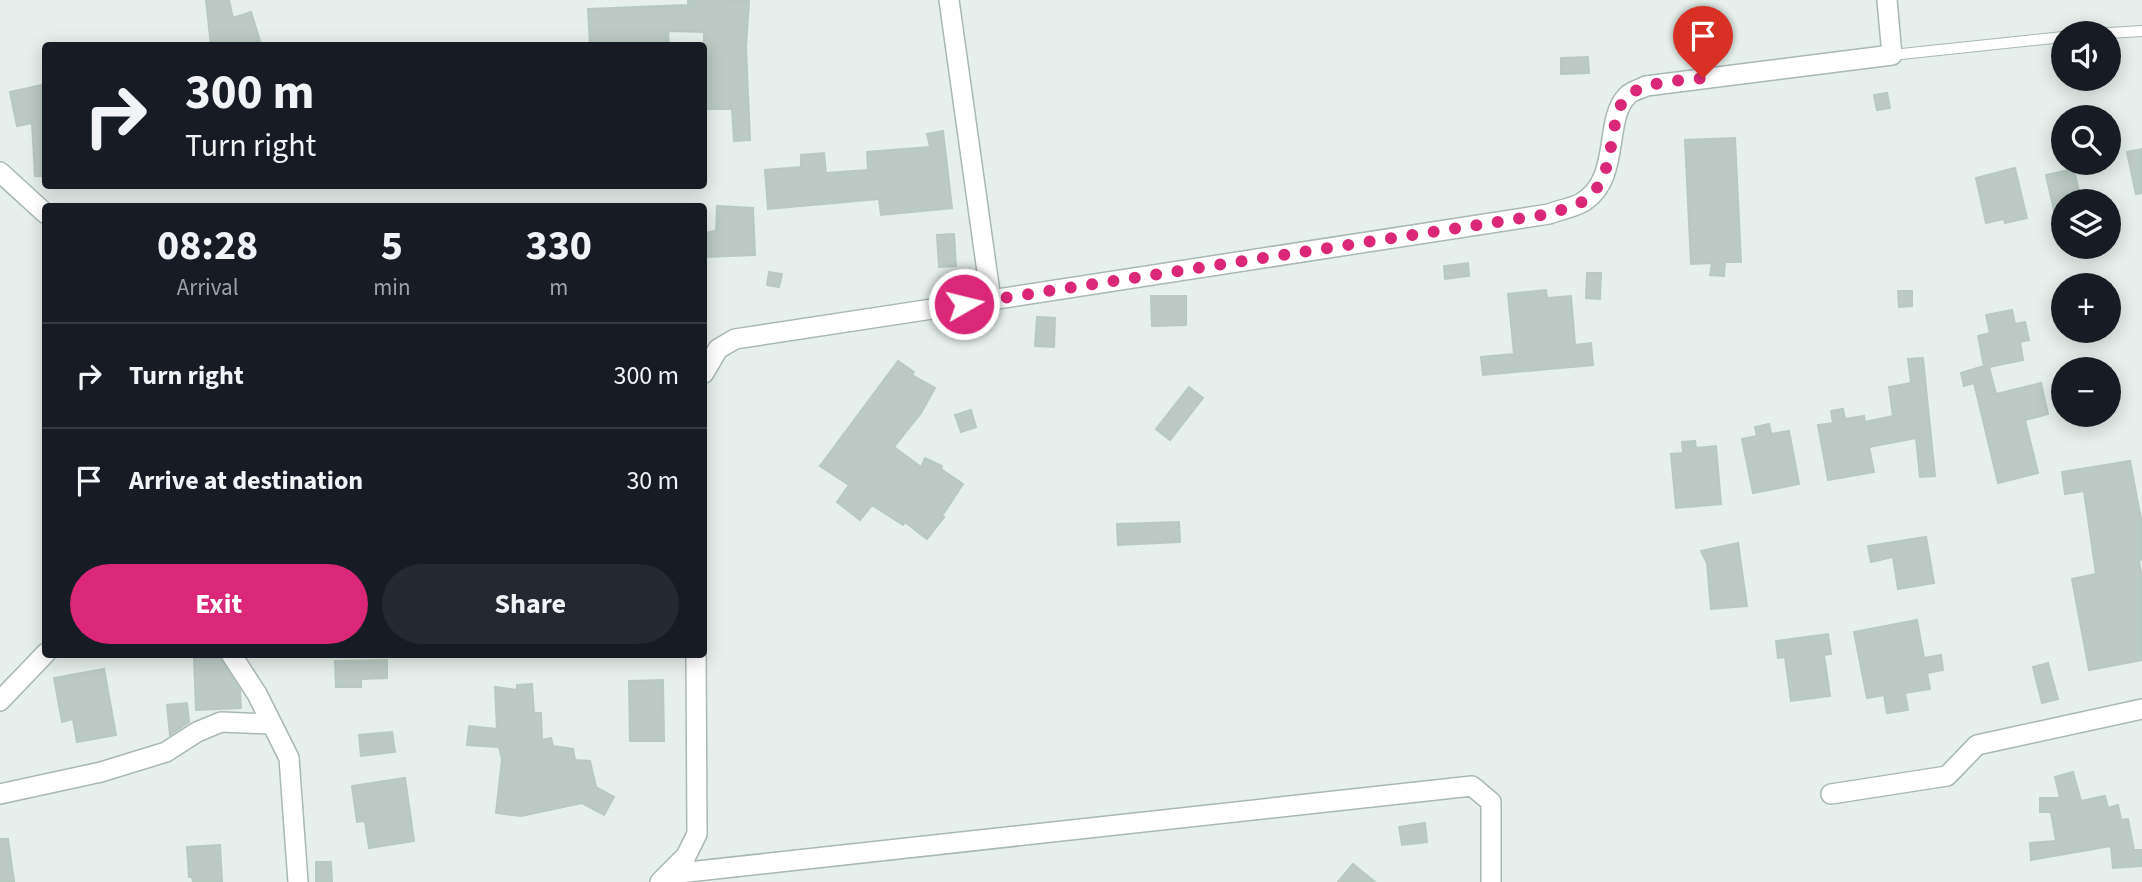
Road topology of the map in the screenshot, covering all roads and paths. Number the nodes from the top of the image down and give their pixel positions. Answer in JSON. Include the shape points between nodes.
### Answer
{"nodes":[{"id":1,"x":949,"y":0,"type":"edge"},
{"id":2,"x":1887,"y":0,"type":"edge"},
{"id":3,"x":2142,"y":31,"type":"edge"},
{"id":4,"x":2121,"y":32,"type":"edge"},
{"id":5,"x":2051,"y":38,"type":"edge"},
{"id":6,"x":1892,"y":55,"type":"junction"},
{"id":7,"x":0,"y":172,"type":"edge"},
{"id":8,"x":42,"y":210,"type":"edge"},
{"id":9,"x":991,"y":300,"type":"junction"},
{"id":10,"x":707,"y":368,"type":"edge"},
{"id":11,"x":42,"y":657,"type":"edge"},
{"id":12,"x":234,"y":658,"type":"edge"},
{"id":13,"x":696,"y":658,"type":"edge"},
{"id":14,"x":0,"y":701,"type":"edge"},
{"id":15,"x":2142,"y":709,"type":"edge"},
{"id":16,"x":270,"y":724,"type":"junction"},
{"id":17,"x":0,"y":794,"type":"edge"},
{"id":18,"x":1831,"y":794,"type":"dead end"},
{"id":19,"x":665,"y":878,"type":"edge"},
{"id":20,"x":298,"y":882,"type":"edge"},
{"id":21,"x":1491,"y":882,"type":"edge"}],
"edges":[{"from":1,"to":9,"type":"street"},
{"from":2,"to":6,"type":"street"},
{"from":3,"to":4,"type":"lane"},
{"from":5,"to":6,"type":"lane"},
{"from":6,"to":9,"type":"street","via":[[1646,86],[1627,95],[1616,117],[1612,153],[1601,180],[1582,203],[1549,214]]},
{"from":7,"to":8,"type":"street"},
{"from":9,"to":10,"type":"street","via":[[735,339],[718,349]]},
{"from":11,"to":14,"type":"street"},
{"from":12,"to":16,"type":"street"},
{"from":13,"to":19,"type":"street","via":[[697,834],[686,856]]},
{"from":15,"to":18,"type":"street","via":[[1977,745],[1948,776]]},
{"from":16,"to":17,"type":"street","via":[[221,722],[166,752]]},
{"from":16,"to":20,"type":"street","via":[[289,758]]},
{"from":19,"to":21,"type":"street","via":[[1472,786],[1492,802]]}]}
